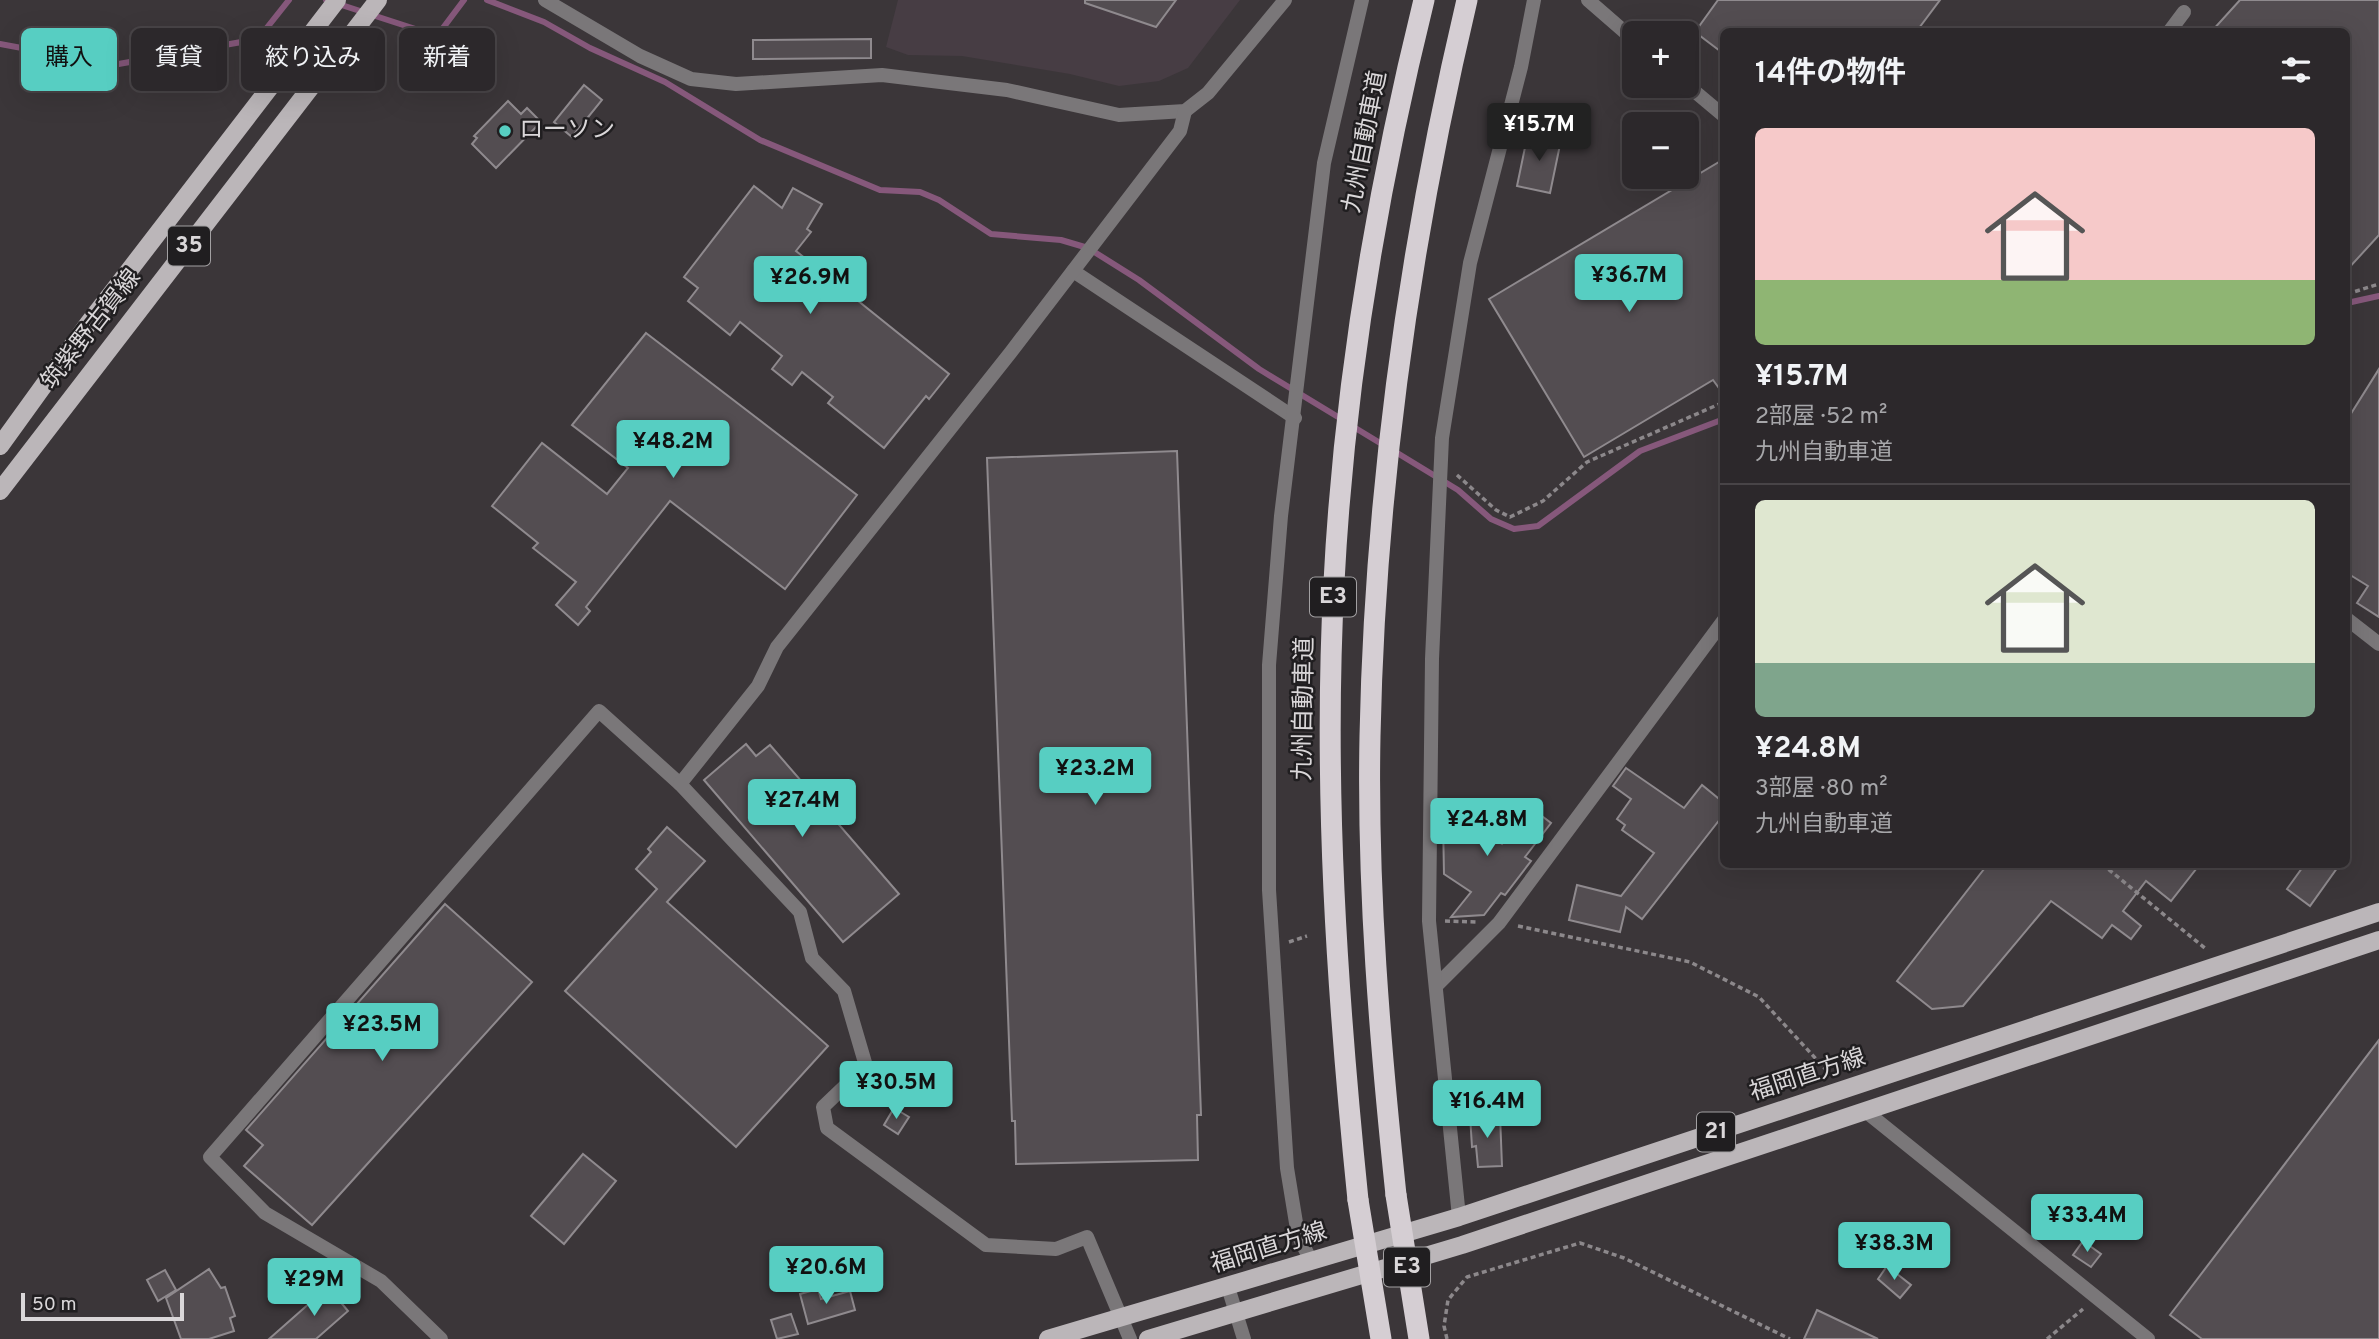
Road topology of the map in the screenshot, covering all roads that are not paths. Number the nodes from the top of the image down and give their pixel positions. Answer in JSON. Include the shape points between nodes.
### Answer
{"nodes":[{"id":1,"x":337,"y":0,"type":"edge"},
{"id":2,"x":378,"y":0,"type":"edge"},
{"id":3,"x":545,"y":0,"type":"edge"},
{"id":4,"x":1285,"y":0,"type":"edge"},
{"id":5,"x":1362,"y":0,"type":"edge"},
{"id":6,"x":1424,"y":0,"type":"edge"},
{"id":7,"x":1467,"y":0,"type":"edge"},
{"id":8,"x":1534,"y":0,"type":"edge"},
{"id":9,"x":1588,"y":0,"type":"edge"},
{"id":10,"x":2183,"y":12,"type":"dead end"},
{"id":11,"x":2172,"y":28,"type":"edge"},
{"id":12,"x":1622,"y":30,"type":"edge"},
{"id":13,"x":1699,"y":95,"type":"edge"},
{"id":14,"x":1185,"y":110,"type":"junction"},
{"id":15,"x":1720,"y":113,"type":"edge"},
{"id":16,"x":1073,"y":271,"type":"junction"},
{"id":17,"x":1295,"y":418,"type":"junction"},
{"id":18,"x":0,"y":446,"type":"edge"},
{"id":19,"x":0,"y":491,"type":"edge"},
{"id":20,"x":2350,"y":620,"type":"edge"},
{"id":21,"x":1720,"y":625,"type":"edge"},
{"id":22,"x":2379,"y":644,"type":"edge"},
{"id":23,"x":680,"y":783,"type":"junction"},
{"id":24,"x":2379,"y":912,"type":"edge"},
{"id":25,"x":2379,"y":940,"type":"edge"},
{"id":26,"x":1436,"y":986,"type":"junction"},
{"id":27,"x":1864,"y":1110,"type":"junction"},
{"id":28,"x":1459,"y":1217,"type":"junction"},
{"id":29,"x":1311,"y":1261,"type":"junction"},
{"id":30,"x":1228,"y":1287,"type":"junction"},
{"id":31,"x":1236,"y":1314,"type":"junction"},
{"id":32,"x":1121,"y":1319,"type":"junction"},
{"id":33,"x":441,"y":1339,"type":"edge"},
{"id":34,"x":1048,"y":1339,"type":"edge"},
{"id":35,"x":1130,"y":1339,"type":"edge"},
{"id":36,"x":1148,"y":1339,"type":"edge"},
{"id":37,"x":1244,"y":1339,"type":"edge"},
{"id":38,"x":1381,"y":1339,"type":"edge"},
{"id":39,"x":1419,"y":1339,"type":"edge"},
{"id":40,"x":2148,"y":1339,"type":"edge"}],
"edges":[{"from":1,"to":18,"type":"main road","name":"筑紫野古賀線","number":"35"},
{"from":2,"to":19,"type":"main road","name":"筑紫野古賀線","number":"35"},
{"from":3,"to":14,"type":"street","via":[[640,56],[691,79],[736,84],[882,75],[1007,90],[1119,115]]},
{"from":4,"to":14,"type":"street","via":[[1208,93]]},
{"from":5,"to":17,"type":"street","via":[[1324,163]]},
{"from":6,"to":38,"type":"highway","name":"九州自動車道","number":"E3","bridge":true,"via":[[1404,81],[1360,322],[1334,582],[1330,736],[1338,974],[1358,1200]]},
{"from":7,"to":39,"type":"highway","number":"E3","bridge":true,"via":[[1445,92],[1404,326],[1386,470],[1370,737],[1371,861],[1384,1071],[1396,1195]]},
{"from":8,"to":26,"type":"street","via":[[1470,263],[1443,438],[1432,659],[1429,921]]},
{"from":9,"to":12,"type":"street"},
{"from":10,"to":11,"type":"street"},
{"from":13,"to":15,"type":"street"},
{"from":14,"to":16,"type":"street","via":[[1180,131]]},
{"from":16,"to":17,"type":"street"},
{"from":16,"to":23,"type":"street","via":[[777,647],[758,686]]},
{"from":17,"to":29,"type":"street","via":[[1269,665],[1269,890],[1287,1168],[1298,1235]]},
{"from":20,"to":22,"type":"street"},
{"from":21,"to":26,"type":"street","via":[[1499,923]]},
{"from":23,"to":32,"type":"street","via":[[800,912],[812,958],[844,991],[866,1066],[822,1107],[827,1128],[986,1245],[1056,1249],[1087,1237]]},
{"from":23,"to":33,"type":"street","via":[[599,711],[210,1157],[265,1213],[381,1281]]},
{"from":24,"to":28,"type":"main road","name":"福岡直方線","number":"21"},
{"from":25,"to":27,"type":"main road","name":"福岡直方線","number":"21"},
{"from":26,"to":28,"type":"street"},
{"from":27,"to":31,"type":"main road","name":"福岡直方線","number":"21","via":[[1462,1245]]},
{"from":27,"to":40,"type":"street"},
{"from":28,"to":29,"type":"main road","name":"福岡直方線","number":"21"},
{"from":29,"to":30,"type":"main road","name":"福岡直方線","number":"21"},
{"from":30,"to":31,"type":"street"},
{"from":30,"to":32,"type":"main road","name":"福岡直方線","number":"21"},
{"from":31,"to":36,"type":"main road","name":"福岡直方線","number":"21"},
{"from":31,"to":37,"type":"street"},
{"from":32,"to":34,"type":"main road","name":"福岡直方線","number":"21"},
{"from":32,"to":35,"type":"street"}]}
